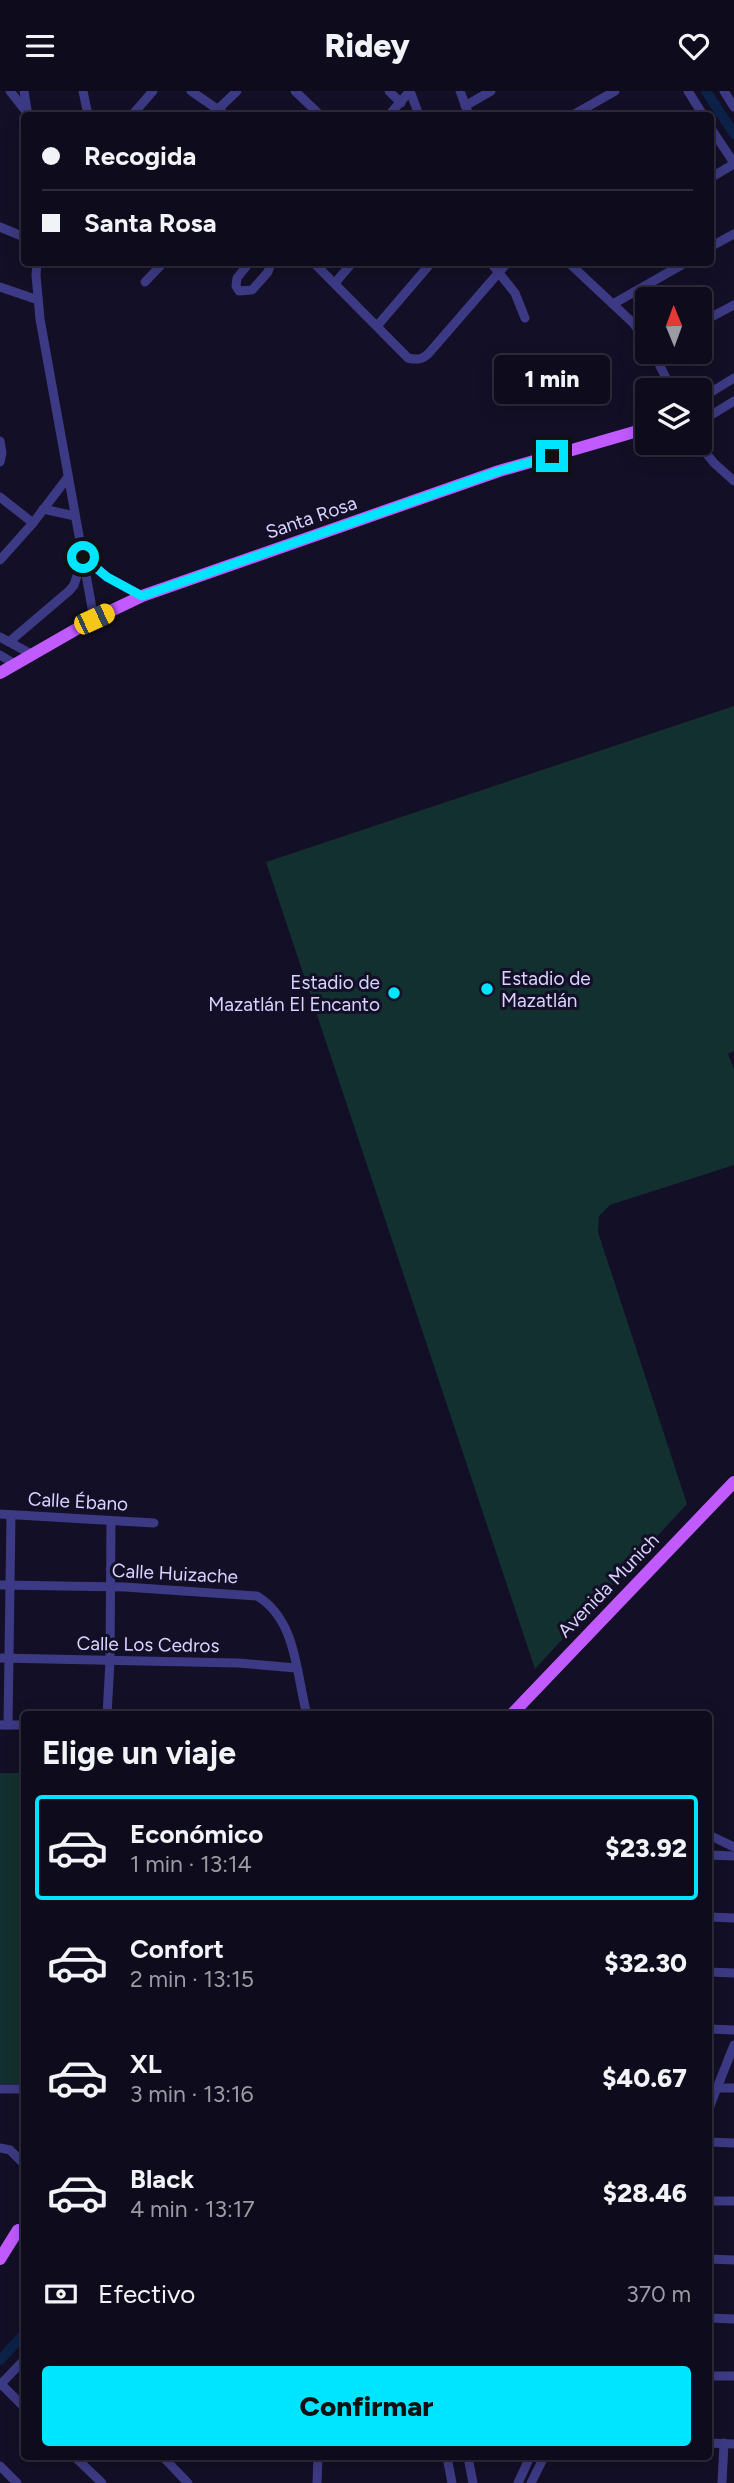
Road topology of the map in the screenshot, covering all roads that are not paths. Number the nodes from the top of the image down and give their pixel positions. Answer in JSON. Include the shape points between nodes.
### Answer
{"nodes":[{"id":1,"x":10,"y":91,"type":"edge"},
{"id":2,"x":24,"y":91,"type":"edge"},
{"id":3,"x":83,"y":91,"type":"edge"},
{"id":4,"x":153,"y":91,"type":"edge"},
{"id":5,"x":191,"y":91,"type":"edge"},
{"id":6,"x":237,"y":91,"type":"edge"},
{"id":7,"x":295,"y":91,"type":"edge"},
{"id":8,"x":389,"y":91,"type":"edge"},
{"id":9,"x":410,"y":91,"type":"edge"},
{"id":10,"x":460,"y":91,"type":"edge"},
{"id":11,"x":491,"y":91,"type":"edge"},
{"id":12,"x":615,"y":91,"type":"edge"},
{"id":13,"x":688,"y":91,"type":"edge"},
{"id":14,"x":401,"y":103,"type":"junction"},
{"id":15,"x":467,"y":111,"type":"edge"},
{"id":16,"x":26,"y":112,"type":"edge"},
{"id":17,"x":28,"y":112,"type":"edge"},
{"id":18,"x":88,"y":112,"type":"edge"},
{"id":19,"x":135,"y":112,"type":"edge"},
{"id":20,"x":215,"y":112,"type":"edge"},
{"id":21,"x":317,"y":112,"type":"edge"},
{"id":22,"x":392,"y":112,"type":"edge"},
{"id":23,"x":418,"y":112,"type":"edge"},
{"id":24,"x":578,"y":112,"type":"edge"},
{"id":25,"x":699,"y":112,"type":"edge"},
{"id":26,"x":714,"y":133,"type":"edge"},
{"id":27,"x":734,"y":164,"type":"edge"},
{"id":28,"x":714,"y":176,"type":"edge"},
{"id":29,"x":0,"y":227,"type":"edge"},
{"id":30,"x":734,"y":234,"type":"edge"},
{"id":31,"x":21,"y":236,"type":"edge"},
{"id":32,"x":714,"y":245,"type":"edge"},
{"id":33,"x":37,"y":266,"type":"edge"},
{"id":34,"x":160,"y":266,"type":"edge"},
{"id":35,"x":246,"y":266,"type":"edge"},
{"id":36,"x":270,"y":266,"type":"edge"},
{"id":37,"x":317,"y":266,"type":"edge"},
{"id":38,"x":349,"y":266,"type":"edge"},
{"id":39,"x":428,"y":266,"type":"edge"},
{"id":40,"x":493,"y":266,"type":"edge"},
{"id":41,"x":505,"y":266,"type":"edge"},
{"id":42,"x":572,"y":266,"type":"edge"},
{"id":43,"x":679,"y":266,"type":"edge"},
{"id":44,"x":500,"y":274,"type":"junction"},
{"id":45,"x":145,"y":282,"type":"dead end"},
{"id":46,"x":335,"y":283,"type":"junction"},
{"id":47,"x":0,"y":287,"type":"edge"},
{"id":48,"x":38,"y":300,"type":"junction"},
{"id":49,"x":612,"y":304,"type":"junction"},
{"id":50,"x":734,"y":305,"type":"edge"},
{"id":51,"x":712,"y":317,"type":"edge"},
{"id":52,"x":525,"y":318,"type":"dead end"},
{"id":53,"x":377,"y":326,"type":"junction"},
{"id":54,"x":635,"y":326,"type":"edge"},
{"id":55,"x":734,"y":378,"type":"edge"},
{"id":56,"x":712,"y":392,"type":"edge"},
{"id":57,"x":734,"y":401,"type":"edge"},
{"id":58,"x":712,"y":415,"type":"edge"},
{"id":59,"x":635,"y":432,"type":"edge"},
{"id":60,"x":0,"y":441,"type":"edge"},
{"id":61,"x":707,"y":455,"type":"edge"},
{"id":62,"x":0,"y":462,"type":"edge"},
{"id":63,"x":68,"y":477,"type":"junction"},
{"id":64,"x":733,"y":479,"type":"edge"},
{"id":65,"x":0,"y":497,"type":"edge"},
{"id":66,"x":43,"y":509,"type":"junction"},
{"id":67,"x":75,"y":516,"type":"junction"},
{"id":68,"x":33,"y":523,"type":"junction"},
{"id":69,"x":83,"y":557,"type":"junction"},
{"id":70,"x":0,"y":560,"type":"edge"},
{"id":71,"x":142,"y":596,"type":"junction"},
{"id":72,"x":94,"y":619,"type":"junction"},
{"id":73,"x":4,"y":639,"type":"edge"},
{"id":74,"x":0,"y":655,"type":"edge"},
{"id":75,"x":33,"y":655,"type":"junction"},
{"id":76,"x":15,"y":664,"type":"junction"},
{"id":77,"x":0,"y":673,"type":"edge"},
{"id":78,"x":734,"y":1482,"type":"edge"},
{"id":79,"x":0,"y":1514,"type":"edge"},
{"id":80,"x":11,"y":1515,"type":"junction"},
{"id":81,"x":111,"y":1521,"type":"junction"},
{"id":82,"x":154,"y":1523,"type":"dead end"},
{"id":83,"x":5,"y":1585,"type":"edge"},
{"id":84,"x":110,"y":1588,"type":"junction"},
{"id":85,"x":5,"y":1658,"type":"edge"},
{"id":86,"x":110,"y":1661,"type":"junction"},
{"id":87,"x":296,"y":1668,"type":"junction"},
{"id":88,"x":107,"y":1711,"type":"edge"},
{"id":89,"x":306,"y":1711,"type":"edge"},
{"id":90,"x":515,"y":1711,"type":"edge"},
{"id":91,"x":4,"y":1725,"type":"edge"},
{"id":92,"x":712,"y":1836,"type":"edge"},
{"id":93,"x":734,"y":1847,"type":"edge"},
{"id":94,"x":712,"y":1855,"type":"edge"},
{"id":95,"x":734,"y":1856,"type":"edge"},
{"id":96,"x":712,"y":1917,"type":"edge"},
{"id":97,"x":734,"y":1918,"type":"edge"},
{"id":98,"x":712,"y":1972,"type":"edge"},
{"id":99,"x":734,"y":1973,"type":"edge"},
{"id":100,"x":712,"y":2029,"type":"edge"},
{"id":101,"x":734,"y":2030,"type":"edge"},
{"id":102,"x":734,"y":2045,"type":"edge"},
{"id":103,"x":712,"y":2087,"type":"edge"},
{"id":104,"x":734,"y":2088,"type":"edge"},
{"id":105,"x":0,"y":2089,"type":"edge"},
{"id":106,"x":21,"y":2089,"type":"edge"},
{"id":107,"x":712,"y":2142,"type":"edge"},
{"id":108,"x":734,"y":2143,"type":"edge"},
{"id":109,"x":0,"y":2148,"type":"edge"},
{"id":110,"x":21,"y":2161,"type":"edge"},
{"id":111,"x":712,"y":2200,"type":"edge"},
{"id":112,"x":734,"y":2201,"type":"edge"},
{"id":113,"x":21,"y":2226,"type":"edge"},
{"id":114,"x":0,"y":2243,"type":"edge"},
{"id":115,"x":0,"y":2259,"type":"edge"},
{"id":116,"x":712,"y":2259,"type":"edge"},
{"id":117,"x":734,"y":2260,"type":"edge"},
{"id":118,"x":712,"y":2318,"type":"edge"},
{"id":119,"x":734,"y":2319,"type":"edge"},
{"id":120,"x":21,"y":2363,"type":"edge"},
{"id":121,"x":712,"y":2376,"type":"edge"},
{"id":122,"x":734,"y":2376,"type":"edge"},
{"id":123,"x":1,"y":2385,"type":"edge"},
{"id":124,"x":21,"y":2404,"type":"edge"},
{"id":125,"x":729,"y":2444,"type":"edge"},
{"id":126,"x":78,"y":2460,"type":"edge"},
{"id":127,"x":166,"y":2460,"type":"edge"},
{"id":128,"x":318,"y":2460,"type":"edge"},
{"id":129,"x":448,"y":2460,"type":"edge"},
{"id":130,"x":469,"y":2460,"type":"edge"},
{"id":131,"x":529,"y":2460,"type":"edge"},
{"id":132,"x":542,"y":2460,"type":"edge"},
{"id":133,"x":0,"y":2466,"type":"edge"},
{"id":134,"x":17,"y":2483,"type":"edge"},
{"id":135,"x":102,"y":2483,"type":"edge"},
{"id":136,"x":188,"y":2483,"type":"edge"},
{"id":137,"x":317,"y":2483,"type":"edge"},
{"id":138,"x":452,"y":2483,"type":"edge"},
{"id":139,"x":473,"y":2483,"type":"edge"},
{"id":140,"x":518,"y":2483,"type":"edge"},
{"id":141,"x":531,"y":2483,"type":"edge"},
{"id":142,"x":722,"y":2483,"type":"edge"}],
"edges":[{"from":1,"to":16,"type":"street"},
{"from":2,"to":17,"type":"street"},
{"from":3,"to":18,"type":"street"},
{"from":4,"to":19,"type":"street"},
{"from":5,"to":20,"type":"street"},
{"from":6,"to":20,"type":"street"},
{"from":7,"to":21,"type":"street"},
{"from":8,"to":14,"type":"street"},
{"from":9,"to":14,"type":"street"},
{"from":9,"to":23,"type":"street"},
{"from":10,"to":15,"type":"street"},
{"from":11,"to":15,"type":"street"},
{"from":12,"to":24,"type":"street"},
{"from":13,"to":25,"type":"street"},
{"from":14,"to":22,"type":"street"},
{"from":26,"to":27,"type":"street"},
{"from":27,"to":28,"type":"street"},
{"from":29,"to":31,"type":"street"},
{"from":30,"to":32,"type":"street"},
{"from":33,"to":48,"type":"street"},
{"from":34,"to":45,"type":"street"},
{"from":35,"to":36,"type":"street","via":[[236,278],[239,291],[252,290]]},
{"from":37,"to":46,"type":"street"},
{"from":38,"to":46,"type":"street"},
{"from":39,"to":53,"type":"street"},
{"from":40,"to":44,"type":"street"},
{"from":41,"to":44,"type":"street"},
{"from":42,"to":49,"type":"street"},
{"from":43,"to":49,"type":"street"},
{"from":44,"to":52,"type":"street","via":[[515,293]]},
{"from":44,"to":53,"type":"street","via":[[422,359],[408,358]]},
{"from":46,"to":53,"type":"street"},
{"from":47,"to":48,"type":"street"},
{"from":48,"to":63,"type":"street"},
{"from":49,"to":54,"type":"street"},
{"from":50,"to":51,"type":"street"},
{"from":55,"to":56,"type":"street"},
{"from":57,"to":58,"type":"street"},
{"from":59,"to":71,"type":"main road","name":"Santa Rosa","via":[[499,471]]},
{"from":60,"to":62,"type":"street"},
{"from":61,"to":64,"type":"street"},
{"from":63,"to":66,"type":"street"},
{"from":63,"to":67,"type":"street"},
{"from":65,"to":68,"type":"street"},
{"from":66,"to":67,"type":"street"},
{"from":66,"to":68,"type":"street"},
{"from":67,"to":69,"type":"street"},
{"from":68,"to":70,"type":"street"},
{"from":69,"to":71,"type":"street"},
{"from":69,"to":72,"type":"street"},
{"from":69,"to":73,"type":"street","via":[[69,591]]},
{"from":71,"to":72,"type":"main road","name":"Santa Rosa"},
{"from":72,"to":75,"type":"main road","name":"Santa Rosa"},
{"from":73,"to":75,"type":"street"},
{"from":74,"to":76,"type":"street"},
{"from":75,"to":76,"type":"main road","name":"Santa Rosa"},
{"from":76,"to":77,"type":"main road","name":"Santa Rosa"},
{"from":78,"to":90,"type":"main road","name":"Avenida Munich"},
{"from":79,"to":80,"type":"street","name":"Calle Ébano"},
{"from":80,"to":81,"type":"street","name":"Calle Ébano"},
{"from":80,"to":83,"type":"street"},
{"from":81,"to":82,"type":"street","name":"Calle Ébano"},
{"from":81,"to":84,"type":"street"},
{"from":83,"to":84,"type":"street","name":"Calle Huizache"},
{"from":83,"to":85,"type":"street","via":[[11,1595]]},
{"from":84,"to":86,"type":"street"},
{"from":84,"to":87,"type":"street","name":"Calle Huizache","via":[[257,1596],[282,1619]]},
{"from":85,"to":86,"type":"street","name":"Calle Los Cedros"},
{"from":85,"to":91,"type":"street"},
{"from":86,"to":87,"type":"street","name":"Calle Los Cedros"},
{"from":86,"to":88,"type":"street"},
{"from":87,"to":89,"type":"street","name":"Calle Huizache"},
{"from":92,"to":93,"type":"street"},
{"from":94,"to":95,"type":"street"},
{"from":96,"to":97,"type":"street"},
{"from":98,"to":99,"type":"street"},
{"from":100,"to":101,"type":"street"},
{"from":102,"to":103,"type":"street"},
{"from":103,"to":104,"type":"street"},
{"from":105,"to":106,"type":"street"},
{"from":107,"to":108,"type":"street"},
{"from":109,"to":110,"type":"street","via":[[10,2150]]},
{"from":111,"to":112,"type":"street"},
{"from":113,"to":114,"type":"main road"},
{"from":113,"to":115,"type":"main road"},
{"from":116,"to":117,"type":"street"},
{"from":118,"to":119,"type":"street"},
{"from":120,"to":123,"type":"street"},
{"from":121,"to":122,"type":"street"},
{"from":123,"to":124,"type":"street"},
{"from":125,"to":142,"type":"street"},
{"from":126,"to":135,"type":"street"},
{"from":127,"to":136,"type":"street"},
{"from":128,"to":137,"type":"street"},
{"from":129,"to":138,"type":"street"},
{"from":130,"to":139,"type":"street"},
{"from":131,"to":140,"type":"street"},
{"from":132,"to":141,"type":"street"},
{"from":133,"to":134,"type":"street"}]}
